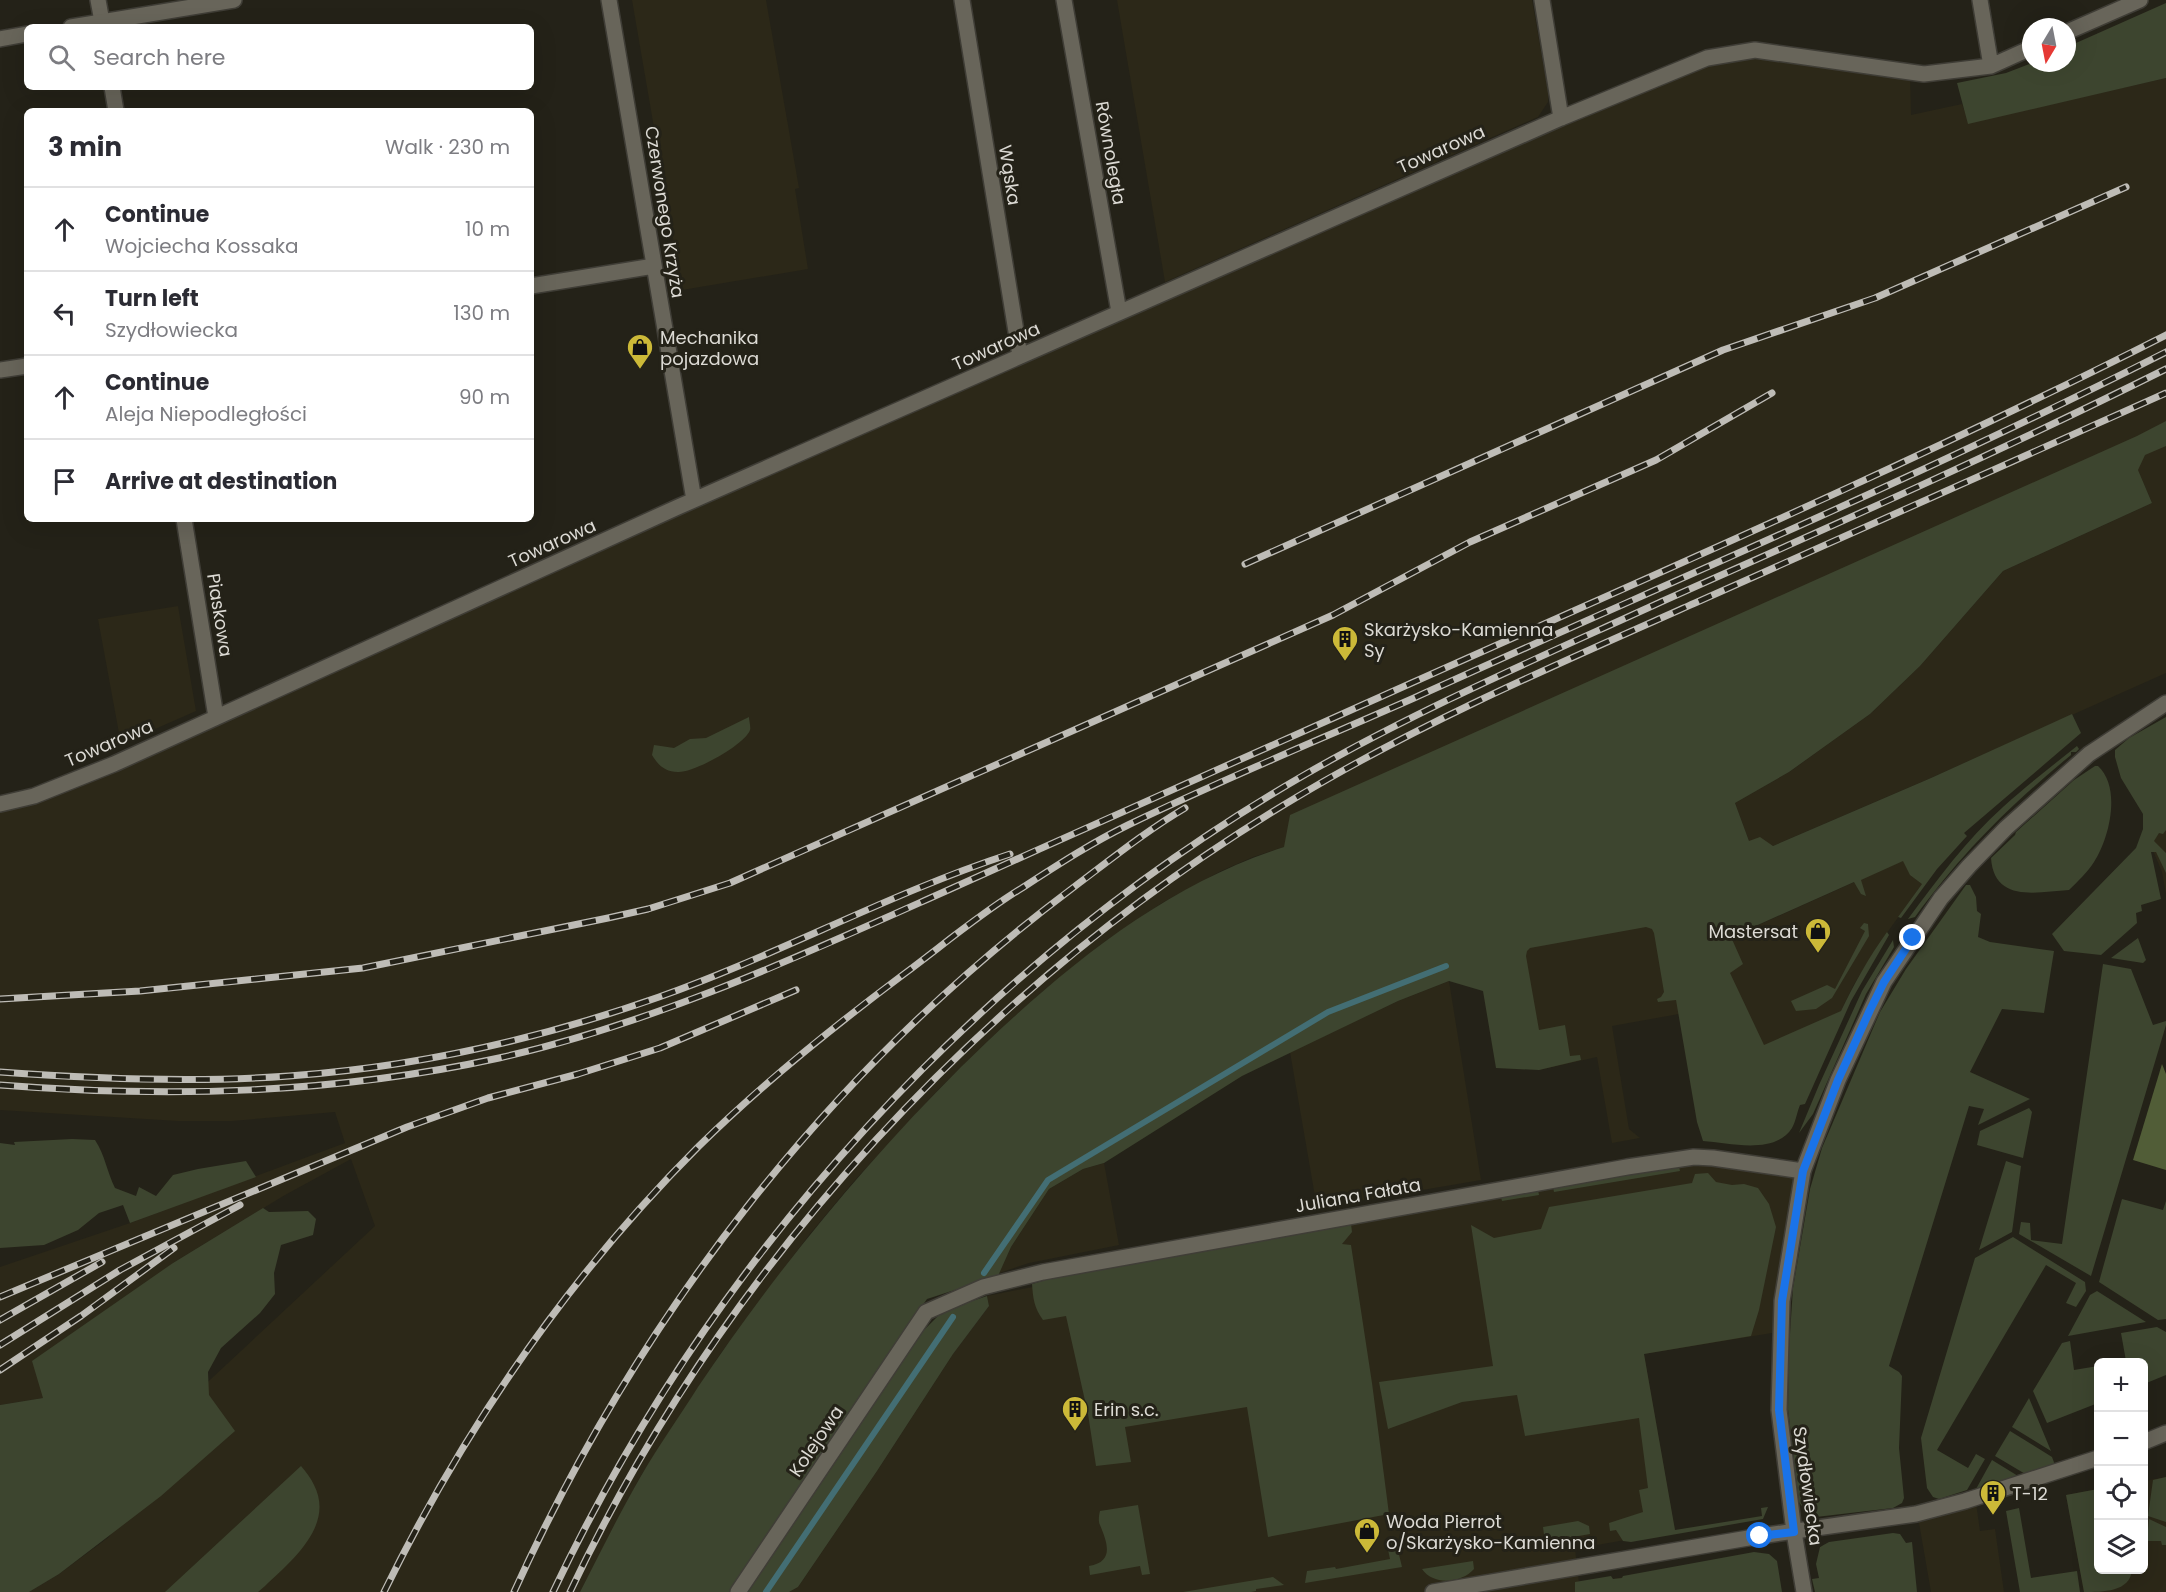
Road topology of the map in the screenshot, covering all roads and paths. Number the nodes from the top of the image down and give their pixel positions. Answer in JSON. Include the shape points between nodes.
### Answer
{"nodes":[{"id":1,"x":98,"y":0,"type":"edge"},
{"id":2,"x":234,"y":0,"type":"edge"},
{"id":3,"x":609,"y":0,"type":"edge"},
{"id":4,"x":962,"y":0,"type":"edge"},
{"id":5,"x":1064,"y":0,"type":"edge"},
{"id":6,"x":1542,"y":0,"type":"edge"},
{"id":7,"x":1980,"y":0,"type":"edge"},
{"id":8,"x":2140,"y":0,"type":"edge"},
{"id":9,"x":102,"y":24,"type":"edge"},
{"id":10,"x":2076,"y":28,"type":"edge"},
{"id":11,"x":24,"y":35,"type":"edge"},
{"id":12,"x":0,"y":39,"type":"edge"},
{"id":13,"x":2022,"y":52,"type":"edge"},
{"id":14,"x":1991,"y":66,"type":"junction"},
{"id":15,"x":113,"y":90,"type":"edge"},
{"id":16,"x":116,"y":108,"type":"edge"},
{"id":17,"x":1561,"y":118,"type":"junction"},
{"id":18,"x":654,"y":266,"type":"junction"},
{"id":19,"x":534,"y":286,"type":"edge"},
{"id":20,"x":1119,"y":312,"type":"junction"},
{"id":21,"x":1020,"y":356,"type":"junction"},
{"id":22,"x":24,"y":366,"type":"edge"},
{"id":23,"x":0,"y":370,"type":"edge"},
{"id":24,"x":694,"y":500,"type":"junction"},
{"id":25,"x":184,"y":522,"type":"edge"},
{"id":26,"x":2166,"y":703,"type":"edge"},
{"id":27,"x":216,"y":717,"type":"junction"},
{"id":28,"x":0,"y":804,"type":"edge"},
{"id":29,"x":1803,"y":1171,"type":"junction"},
{"id":30,"x":926,"y":1312,"type":"joint"},
{"id":31,"x":2166,"y":1433,"type":"edge"},
{"id":32,"x":2148,"y":1440,"type":"edge"},
{"id":33,"x":2094,"y":1459,"type":"edge"},
{"id":34,"x":1794,"y":1532,"type":"junction"},
{"id":35,"x":738,"y":1592,"type":"edge"},
{"id":36,"x":1433,"y":1592,"type":"edge"},
{"id":37,"x":1804,"y":1592,"type":"edge"}],
"edges":[{"from":1,"to":9,"type":"street"},
{"from":2,"to":9,"type":"street"},
{"from":3,"to":18,"type":"street","name":"Czerwonego Krzyża"},
{"from":4,"to":21,"type":"street","name":"Wąska"},
{"from":5,"to":20,"type":"street","name":"Równoległa"},
{"from":6,"to":17,"type":"street"},
{"from":7,"to":14,"type":"street"},
{"from":8,"to":10,"type":"street"},
{"from":11,"to":12,"type":"street"},
{"from":13,"to":14,"type":"street","name":"Towarowa"},
{"from":14,"to":17,"type":"street","name":"Towarowa","via":[[1924,74],[1755,50],[1707,58]]},
{"from":15,"to":16,"type":"street"},
{"from":17,"to":20,"type":"street","name":"Towarowa"},
{"from":18,"to":19,"type":"street"},
{"from":18,"to":24,"type":"street","name":"Czerwonego Krzyża"},
{"from":20,"to":21,"type":"street","name":"Towarowa"},
{"from":21,"to":24,"type":"street","name":"Towarowa"},
{"from":22,"to":23,"type":"street"},
{"from":24,"to":27,"type":"street","name":"Towarowa"},
{"from":25,"to":27,"type":"street","name":"Piaskowa"},
{"from":26,"to":29,"type":"street","name":"Szydłowiecka","via":[[2089,754],[2006,828],[1941,898],[1884,982],[1838,1080]]},
{"from":27,"to":28,"type":"street","name":"Towarowa","via":[[114,764],[34,796]]},
{"from":29,"to":30,"type":"street","name":"Juliana Fałata","via":[[1694,1157],[1619,1168],[1043,1272],[983,1287]]},
{"from":29,"to":34,"type":"street","name":"Szydłowiecka","via":[[1782,1301],[1779,1410]]},
{"from":30,"to":35,"type":"street","name":"Kolejowa"},
{"from":31,"to":32,"type":"street"},
{"from":33,"to":34,"type":"street","via":[[1916,1514]]},
{"from":34,"to":36,"type":"street"},
{"from":34,"to":37,"type":"street","name":"Szydłowiecka"}]}
